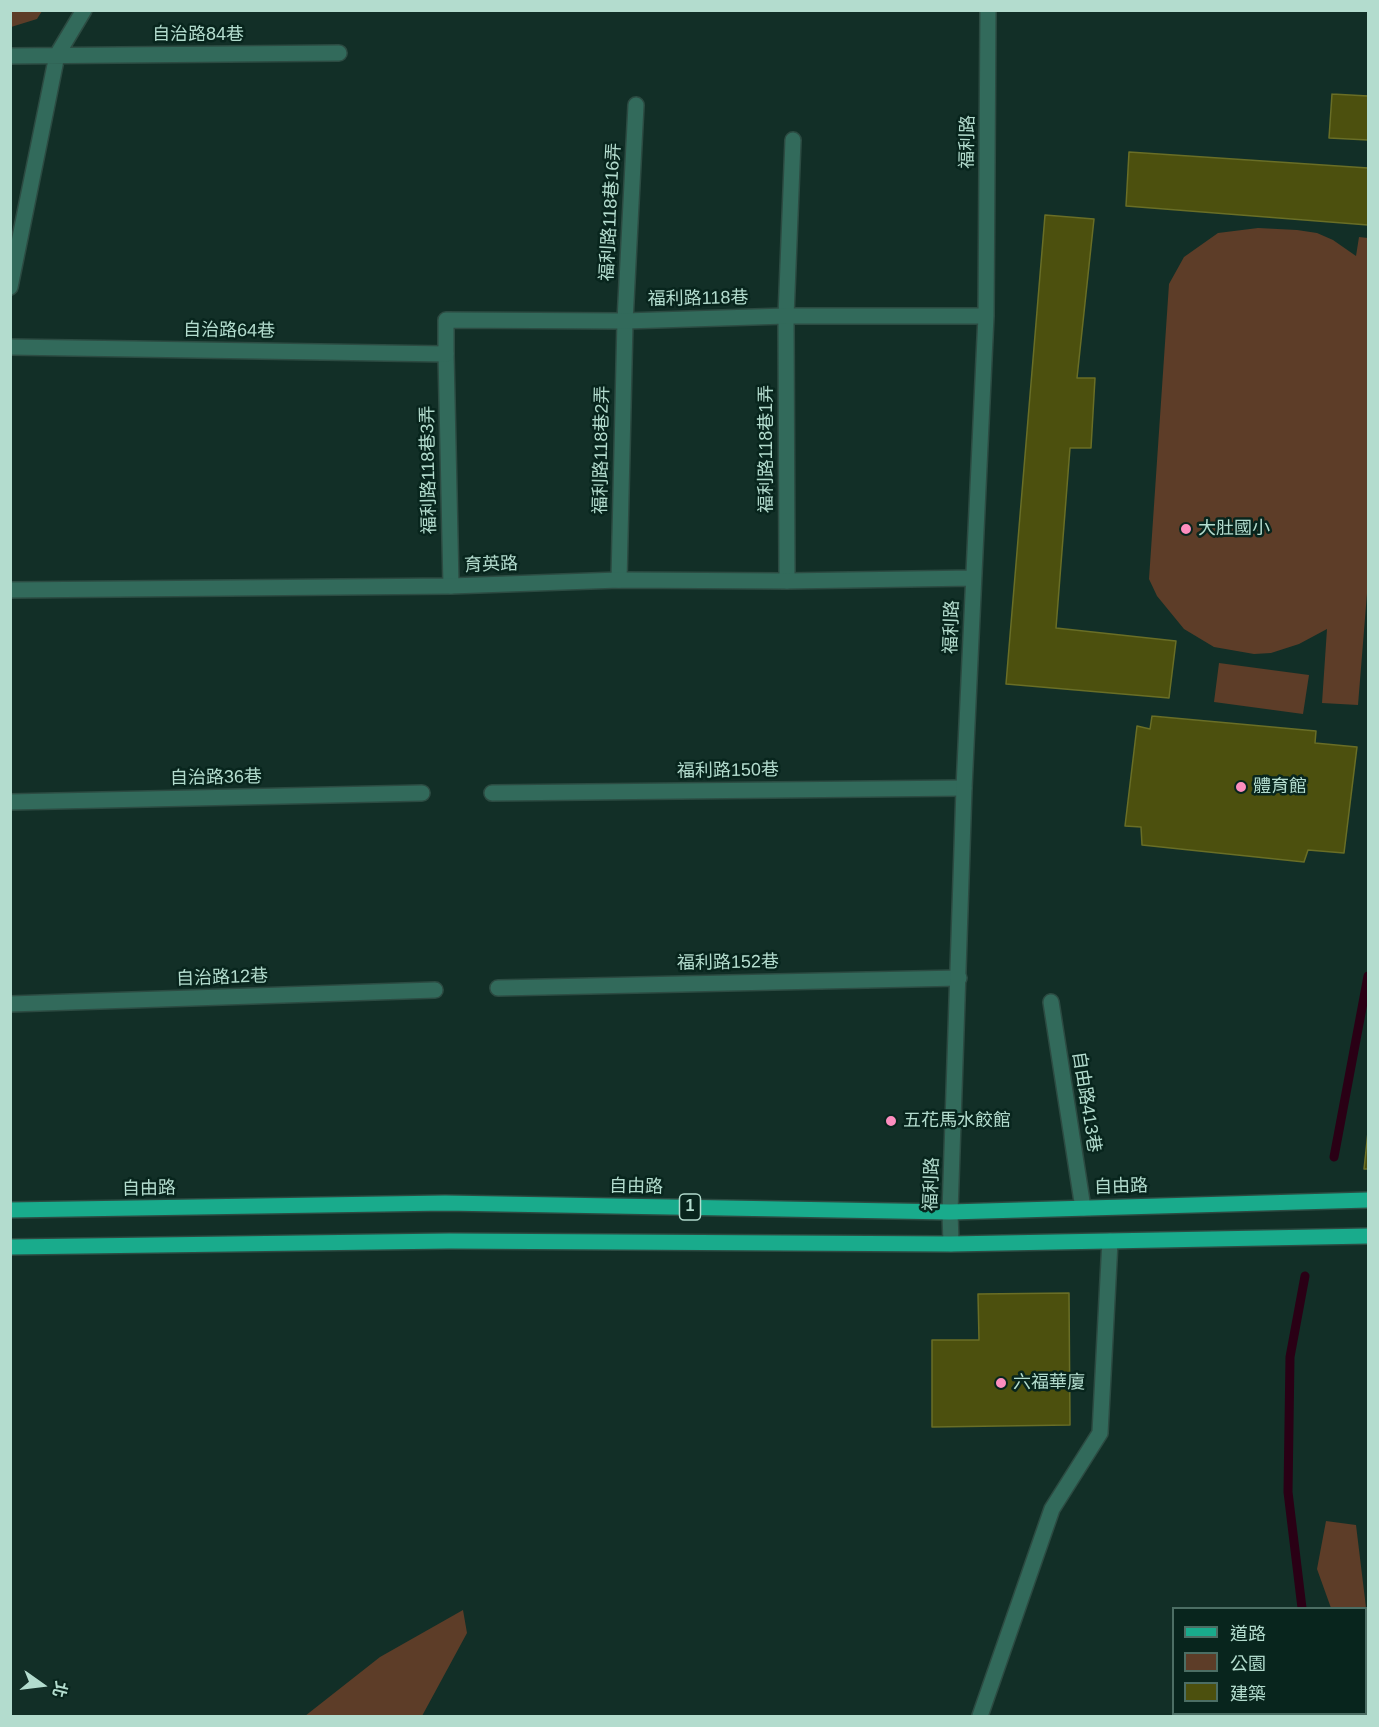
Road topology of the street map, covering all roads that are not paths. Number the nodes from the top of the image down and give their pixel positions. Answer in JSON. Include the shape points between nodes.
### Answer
{"nodes":[{"id":1,"x":84,"y":10,"type":"edge"},
{"id":2,"x":988,"y":10,"type":"edge"},
{"id":3,"x":339,"y":53,"type":"dead end"},
{"id":4,"x":57,"y":55,"type":"junction"},
{"id":5,"x":10,"y":56,"type":"edge"},
{"id":6,"x":636,"y":105,"type":"dead end"},
{"id":7,"x":793,"y":140,"type":"dead end"},
{"id":8,"x":10,"y":287,"type":"edge"},
{"id":9,"x":786,"y":316,"type":"junction"},
{"id":10,"x":986,"y":316,"type":"junction"},
{"id":11,"x":625,"y":321,"type":"junction"},
{"id":12,"x":10,"y":347,"type":"edge"},
{"id":13,"x":446,"y":354,"type":"junction"},
{"id":14,"x":974,"y":578,"type":"junction"},
{"id":15,"x":619,"y":580,"type":"junction"},
{"id":16,"x":787,"y":581,"type":"junction"},
{"id":17,"x":451,"y":586,"type":"junction"},
{"id":18,"x":10,"y":590,"type":"edge"},
{"id":19,"x":964,"y":788,"type":"junction"},
{"id":20,"x":492,"y":792,"type":"dead end"},
{"id":21,"x":422,"y":794,"type":"dead end"},
{"id":22,"x":10,"y":802,"type":"edge"},
{"id":23,"x":959,"y":978,"type":"junction"},
{"id":24,"x":498,"y":988,"type":"dead end"},
{"id":25,"x":435,"y":990,"type":"dead end"},
{"id":26,"x":1052,"y":1002,"type":"dead end"},
{"id":27,"x":10,"y":1004,"type":"edge"},
{"id":28,"x":1368,"y":1200,"type":"edge"},
{"id":29,"x":1083,"y":1208,"type":"junction"},
{"id":30,"x":10,"y":1210,"type":"edge"},
{"id":31,"x":950,"y":1212,"type":"junction"},
{"id":32,"x":1368,"y":1236,"type":"edge"},
{"id":33,"x":1110,"y":1241,"type":"junction"},
{"id":34,"x":951,"y":1244,"type":"junction"},
{"id":35,"x":10,"y":1246,"type":"edge"},
{"id":36,"x":980,"y":1716,"type":"edge"}],
"edges":[{"from":1,"to":4,"type":"street"},
{"from":2,"to":10,"type":"street","name":"福利路"},
{"from":3,"to":4,"type":"street","name":"自治路84巷"},
{"from":4,"to":5,"type":"street","name":"自治路84巷"},
{"from":4,"to":8,"type":"street"},
{"from":6,"to":11,"type":"street","name":"福利路118巷16弄"},
{"from":7,"to":9,"type":"street","name":"福利路118巷1弄"},
{"from":9,"to":10,"type":"street","name":"福利路118巷"},
{"from":9,"to":11,"type":"street","name":"福利路118巷"},
{"from":9,"to":16,"type":"street","name":"福利路118巷1弄"},
{"from":10,"to":14,"type":"street","name":"福利路"},
{"from":11,"to":13,"type":"street","name":"福利路118巷","via":[[446,320]]},
{"from":11,"to":15,"type":"street","name":"福利路118巷2弄"},
{"from":12,"to":13,"type":"street","name":"自治路64巷"},
{"from":13,"to":17,"type":"street","name":"福利路118巷3弄"},
{"from":14,"to":16,"type":"street","name":"育英路"},
{"from":14,"to":19,"type":"street","name":"福利路"},
{"from":15,"to":16,"type":"street","name":"育英路"},
{"from":15,"to":17,"type":"street","name":"育英路"},
{"from":17,"to":18,"type":"street","name":"育英路"},
{"from":19,"to":20,"type":"street","name":"福利路150巷"},
{"from":19,"to":23,"type":"street","name":"福利路"},
{"from":21,"to":22,"type":"street","name":"自治路36巷"},
{"from":23,"to":24,"type":"street","name":"福利路152巷"},
{"from":23,"to":31,"type":"street","name":"福利路"},
{"from":25,"to":27,"type":"street","name":"自治路12巷"},
{"from":26,"to":29,"type":"street","name":"自由路413巷"},
{"from":28,"to":29,"type":"main road","name":"自由路","number":"1"},
{"from":29,"to":31,"type":"main road","name":"自由路","number":"1"},
{"from":30,"to":31,"type":"main road","name":"自由路","number":"1","via":[[445,1203]]},
{"from":31,"to":34,"type":"street","name":"福利路"},
{"from":32,"to":33,"type":"main road","number":"1"},
{"from":33,"to":34,"type":"main road","number":"1"},
{"from":33,"to":36,"type":"street","via":[[1100,1433],[1052,1509]]},
{"from":34,"to":35,"type":"main road","number":"1","via":[[449,1241]]}]}
